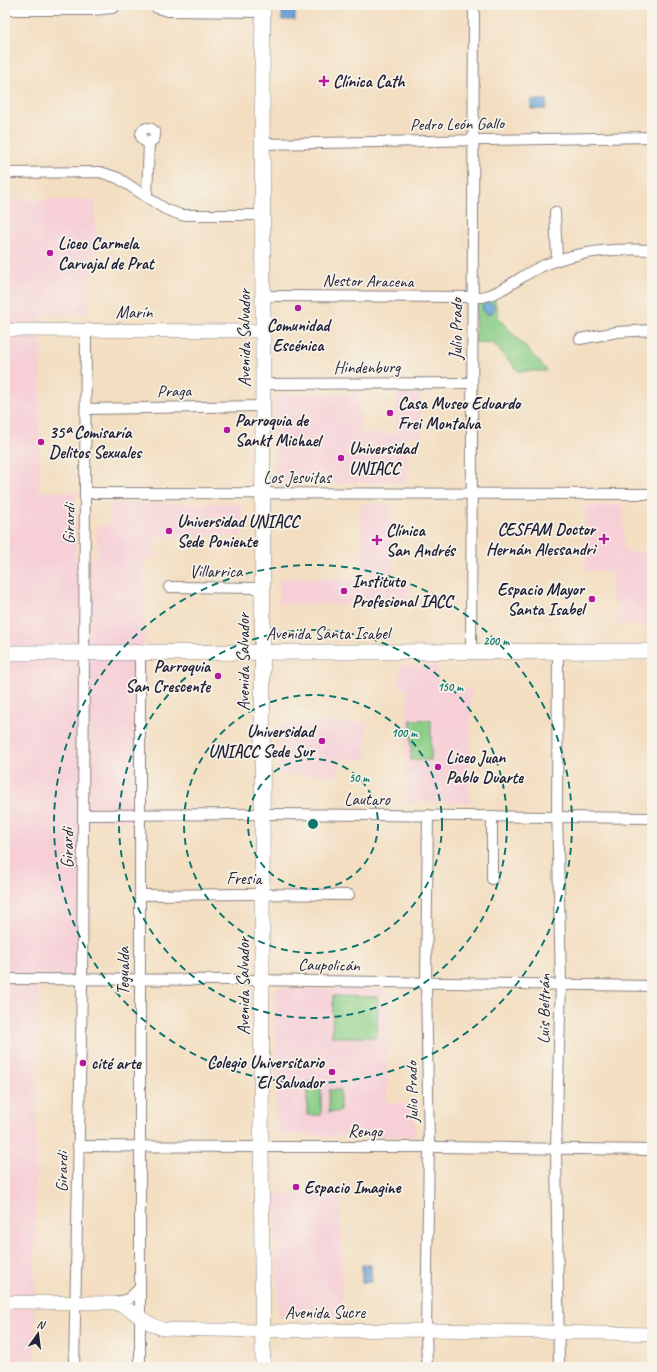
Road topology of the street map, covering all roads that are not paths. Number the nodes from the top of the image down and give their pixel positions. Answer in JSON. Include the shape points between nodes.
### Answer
{"nodes":[{"id":1,"x":112,"y":5,"type":"edge"},
{"id":2,"x":154,"y":5,"type":"edge"},
{"id":3,"x":474,"y":5,"type":"edge"},
{"id":4,"x":5,"y":7,"type":"edge"},
{"id":5,"x":262,"y":8,"type":"edge"},
{"id":6,"x":652,"y":137,"type":"edge"},
{"id":7,"x":473,"y":140,"type":"junction"},
{"id":8,"x":149,"y":142,"type":"dead end"},
{"id":9,"x":262,"y":144,"type":"junction"},
{"id":10,"x":5,"y":173,"type":"edge"},
{"id":11,"x":147,"y":197,"type":"junction"},
{"id":12,"x":555,"y":212,"type":"dead end"},
{"id":13,"x":262,"y":215,"type":"junction"},
{"id":14,"x":652,"y":250,"type":"edge"},
{"id":15,"x":557,"y":260,"type":"junction"},
{"id":16,"x":262,"y":296,"type":"junction"},
{"id":17,"x":473,"y":298,"type":"junction"},
{"id":18,"x":5,"y":330,"type":"edge"},
{"id":19,"x":86,"y":330,"type":"junction"},
{"id":20,"x":652,"y":330,"type":"edge"},
{"id":21,"x":263,"y":331,"type":"junction"},
{"id":22,"x":580,"y":339,"type":"dead end"},
{"id":23,"x":472,"y":383,"type":"junction"},
{"id":24,"x":263,"y":384,"type":"junction"},
{"id":25,"x":263,"y":406,"type":"junction"},
{"id":26,"x":86,"y":409,"type":"junction"},
{"id":27,"x":86,"y":492,"type":"junction"},
{"id":28,"x":263,"y":493,"type":"junction"},
{"id":29,"x":472,"y":493,"type":"junction"},
{"id":30,"x":652,"y":494,"type":"edge"},
{"id":31,"x":169,"y":587,"type":"dead end"},
{"id":32,"x":262,"y":588,"type":"junction"},
{"id":33,"x":652,"y":651,"type":"edge"},
{"id":34,"x":262,"y":652,"type":"junction"},
{"id":35,"x":471,"y":652,"type":"junction"},
{"id":36,"x":558,"y":652,"type":"junction"},
{"id":37,"x":5,"y":653,"type":"edge"},
{"id":38,"x":84,"y":653,"type":"junction"},
{"id":39,"x":140,"y":653,"type":"junction"},
{"id":40,"x":140,"y":814,"type":"junction"},
{"id":41,"x":262,"y":814,"type":"junction"},
{"id":42,"x":83,"y":815,"type":"junction"},
{"id":43,"x":428,"y":815,"type":"junction"},
{"id":44,"x":492,"y":816,"type":"junction"},
{"id":45,"x":557,"y":816,"type":"junction"},
{"id":46,"x":652,"y":818,"type":"edge"},
{"id":47,"x":492,"y":879,"type":"dead end"},
{"id":48,"x":263,"y":894,"type":"junction"},
{"id":49,"x":140,"y":895,"type":"junction"},
{"id":50,"x":349,"y":895,"type":"dead end"},
{"id":51,"x":5,"y":979,"type":"edge"},
{"id":52,"x":82,"y":979,"type":"junction"},
{"id":53,"x":139,"y":979,"type":"junction"},
{"id":54,"x":262,"y":980,"type":"junction"},
{"id":55,"x":426,"y":983,"type":"junction"},
{"id":56,"x":561,"y":984,"type":"junction"},
{"id":57,"x":652,"y":986,"type":"edge"},
{"id":58,"x":139,"y":1145,"type":"junction"},
{"id":59,"x":78,"y":1146,"type":"junction"},
{"id":60,"x":261,"y":1147,"type":"junction"},
{"id":61,"x":430,"y":1147,"type":"junction"},
{"id":62,"x":556,"y":1148,"type":"junction"},
{"id":63,"x":652,"y":1150,"type":"edge"},
{"id":64,"x":139,"y":1289,"type":"junction"},
{"id":65,"x":5,"y":1302,"type":"edge"},
{"id":66,"x":75,"y":1302,"type":"junction"},
{"id":67,"x":114,"y":1303,"type":"junction"},
{"id":68,"x":139,"y":1316,"type":"junction"},
{"id":69,"x":426,"y":1330,"type":"junction"},
{"id":70,"x":263,"y":1331,"type":"junction"},
{"id":71,"x":559,"y":1333,"type":"junction"},
{"id":72,"x":652,"y":1334,"type":"edge"},
{"id":73,"x":74,"y":1367,"type":"edge"},
{"id":74,"x":140,"y":1367,"type":"edge"},
{"id":75,"x":264,"y":1367,"type":"edge"},
{"id":76,"x":427,"y":1367,"type":"edge"},
{"id":77,"x":559,"y":1367,"type":"edge"}],
"edges":[{"from":1,"to":4,"type":"main road"},
{"from":2,"to":5,"type":"street","via":[[168,11]]},
{"from":3,"to":7,"type":"street","name":"Julio Prado"},
{"from":5,"to":9,"type":"main road","name":"Avenida Salvador"},
{"from":6,"to":7,"type":"street","name":"Pedro León Gallo"},
{"from":7,"to":9,"type":"street","name":"Pedro León Gallo"},
{"from":7,"to":17,"type":"street","name":"Julio Prado"},
{"from":8,"to":11,"type":"street"},
{"from":9,"to":13,"type":"main road","name":"Avenida Salvador"},
{"from":10,"to":11,"type":"street","via":[[100,172],[118,178]]},
{"from":11,"to":13,"type":"street","via":[[181,215]]},
{"from":12,"to":15,"type":"street"},
{"from":13,"to":16,"type":"main road","name":"Avenida Salvador"},
{"from":14,"to":15,"type":"street","name":"Nestor Aracena","via":[[610,250]]},
{"from":15,"to":17,"type":"street","name":"Nestor Aracena","via":[[492,295]]},
{"from":16,"to":17,"type":"street","name":"Nestor Aracena"},
{"from":16,"to":21,"type":"main road","name":"Avenida Salvador"},
{"from":17,"to":23,"type":"street","name":"Julio Prado"},
{"from":18,"to":19,"type":"street","name":"Marín"},
{"from":19,"to":21,"type":"street","name":"Marín"},
{"from":19,"to":26,"type":"street","name":"Girardi"},
{"from":20,"to":22,"type":"street","via":[[617,332]]},
{"from":21,"to":24,"type":"main road","name":"Avenida Salvador"},
{"from":23,"to":24,"type":"street","name":"Hindenburg"},
{"from":23,"to":29,"type":"street","name":"Julio Prado"},
{"from":24,"to":25,"type":"main road","name":"Avenida Salvador"},
{"from":25,"to":26,"type":"street","name":"Praga"},
{"from":25,"to":28,"type":"main road","name":"Avenida Salvador"},
{"from":26,"to":27,"type":"street","name":"Girardi"},
{"from":27,"to":28,"type":"street","name":"Los Jesuitas"},
{"from":27,"to":38,"type":"street","name":"Girardi"},
{"from":28,"to":29,"type":"street","name":"Los Jesuitas"},
{"from":28,"to":32,"type":"main road","name":"Avenida Salvador"},
{"from":29,"to":30,"type":"street","name":"Los Jesuitas"},
{"from":29,"to":35,"type":"street","name":"Julio Prado"},
{"from":31,"to":32,"type":"street","name":"Villarrica"},
{"from":32,"to":34,"type":"main road","name":"Avenida Salvador"},
{"from":33,"to":36,"type":"main road","name":"Avenida Santa Isabel"},
{"from":34,"to":35,"type":"main road","name":"Avenida Santa Isabel"},
{"from":34,"to":39,"type":"main road","name":"Avenida Santa Isabel"},
{"from":34,"to":41,"type":"main road","name":"Avenida Salvador"},
{"from":35,"to":36,"type":"main road","name":"Avenida Santa Isabel"},
{"from":36,"to":45,"type":"street","name":"Luis Beltrán"},
{"from":37,"to":38,"type":"main road","name":"Avenida Santa Isabel"},
{"from":38,"to":39,"type":"main road","name":"Avenida Santa Isabel"},
{"from":38,"to":42,"type":"street","name":"Girardi"},
{"from":39,"to":40,"type":"street","name":"Tegualda"},
{"from":40,"to":41,"type":"street","name":"Lautaro"},
{"from":40,"to":42,"type":"street","name":"Lautaro"},
{"from":40,"to":49,"type":"street","name":"Tegualda"},
{"from":41,"to":43,"type":"street","name":"Lautaro"},
{"from":41,"to":48,"type":"main road","name":"Avenida Salvador"},
{"from":42,"to":52,"type":"street","name":"Girardi"},
{"from":43,"to":44,"type":"street","name":"Lautaro"},
{"from":43,"to":55,"type":"street","name":"Julio Prado"},
{"from":44,"to":45,"type":"street","name":"Lautaro"},
{"from":44,"to":47,"type":"street"},
{"from":45,"to":46,"type":"street","name":"Lautaro"},
{"from":45,"to":56,"type":"street","name":"Luis Beltrán"},
{"from":48,"to":49,"type":"street","name":"Fresia"},
{"from":48,"to":50,"type":"street","name":"Fresia"},
{"from":48,"to":54,"type":"main road","name":"Avenida Salvador"},
{"from":49,"to":53,"type":"street","name":"Tegualda"},
{"from":51,"to":52,"type":"street","name":"Caupolicán"},
{"from":52,"to":53,"type":"street","name":"Caupolicán"},
{"from":52,"to":59,"type":"street","name":"Girardi"},
{"from":53,"to":54,"type":"street","name":"Caupolicán"},
{"from":53,"to":58,"type":"street","name":"Tegualda"},
{"from":54,"to":55,"type":"street","name":"Caupolicán"},
{"from":54,"to":60,"type":"main road","name":"Avenida Salvador"},
{"from":55,"to":56,"type":"street","name":"Caupolicán"},
{"from":55,"to":61,"type":"street","name":"Julio Prado"},
{"from":56,"to":57,"type":"street","name":"Caupolicán"},
{"from":56,"to":62,"type":"street","name":"Luis Beltrán"},
{"from":58,"to":59,"type":"street","name":"Rengo"},
{"from":58,"to":60,"type":"street","name":"Rengo"},
{"from":58,"to":64,"type":"street","name":"Tegualda"},
{"from":59,"to":66,"type":"street","name":"Girardi"},
{"from":60,"to":61,"type":"street","name":"Rengo"},
{"from":60,"to":70,"type":"main road","name":"Avenida Salvador"},
{"from":61,"to":62,"type":"street","name":"Rengo"},
{"from":61,"to":69,"type":"street","name":"Julio Prado"},
{"from":62,"to":63,"type":"street","name":"Rengo"},
{"from":62,"to":71,"type":"street","name":"Luis Beltrán"},
{"from":64,"to":67,"type":"street","via":[[128,1299]]},
{"from":64,"to":68,"type":"street","name":"Tegualda"},
{"from":65,"to":66,"type":"street","name":"Avenida Sucre"},
{"from":66,"to":67,"type":"street","name":"Avenida Sucre"},
{"from":66,"to":73,"type":"street","name":"Girardi"},
{"from":67,"to":68,"type":"street","name":"Avenida Sucre"},
{"from":68,"to":70,"type":"street","name":"Avenida Sucre","via":[[164,1329]]},
{"from":68,"to":74,"type":"street","name":"Tegualda"},
{"from":69,"to":70,"type":"street","name":"Avenida Sucre"},
{"from":69,"to":71,"type":"street","name":"Avenida Sucre"},
{"from":69,"to":76,"type":"street","name":"Julio Prado"},
{"from":70,"to":75,"type":"main road","name":"Avenida Salvador"},
{"from":71,"to":72,"type":"street","name":"Avenida Sucre"},
{"from":71,"to":77,"type":"street","name":"Luis Beltrán"}]}
